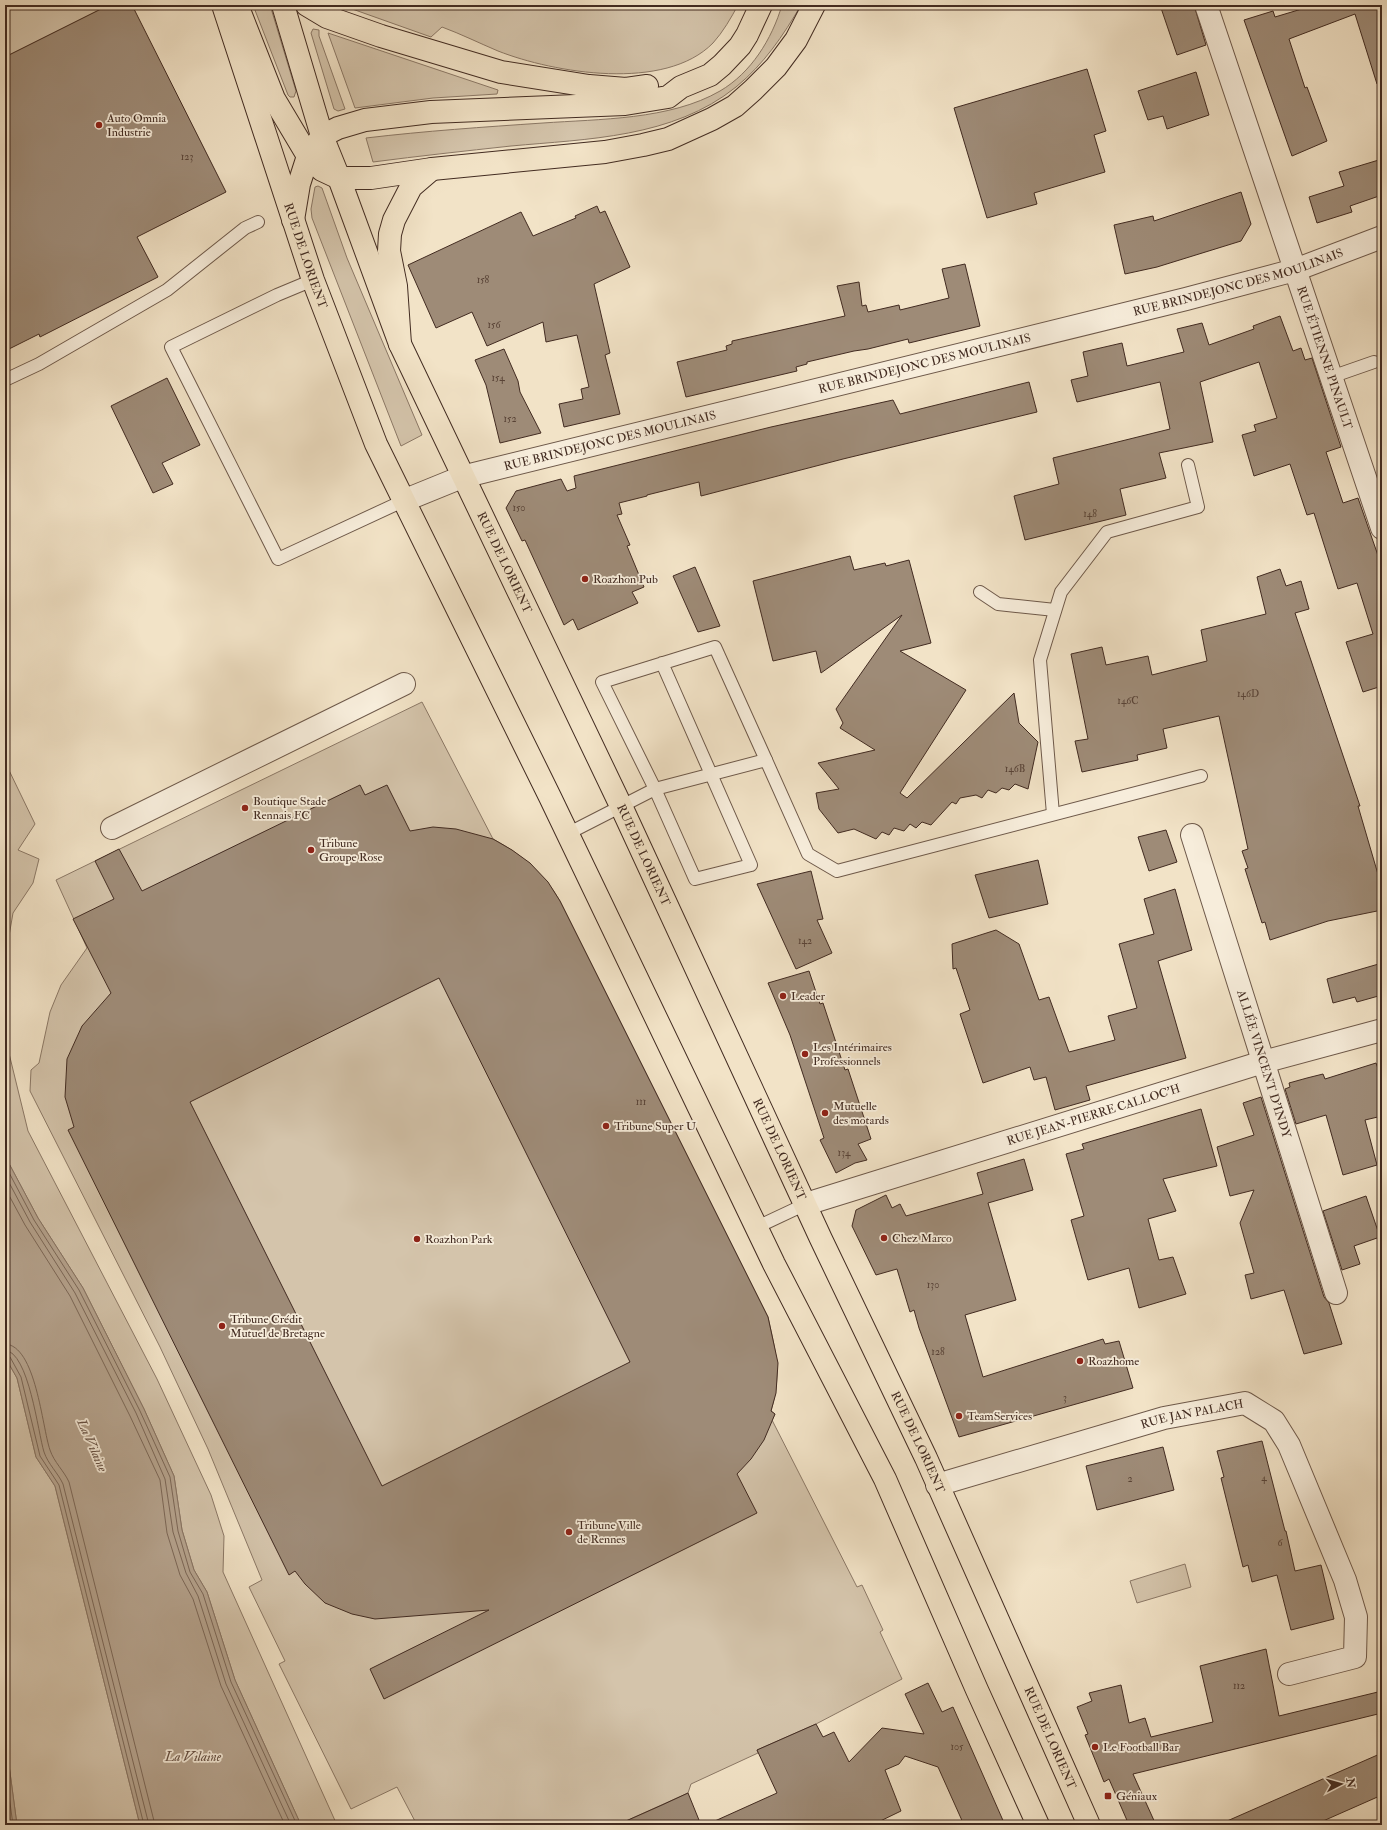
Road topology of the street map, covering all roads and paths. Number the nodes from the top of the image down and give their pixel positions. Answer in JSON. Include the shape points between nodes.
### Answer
{"nodes":[{"id":1,"x":223,"y":5,"type":"edge"},
{"id":2,"x":238,"y":5,"type":"edge"},
{"id":3,"x":283,"y":5,"type":"edge"},
{"id":4,"x":307,"y":5,"type":"edge"},
{"id":5,"x":761,"y":5,"type":"edge"},
{"id":6,"x":814,"y":5,"type":"edge"},
{"id":7,"x":1206,"y":5,"type":"edge"},
{"id":8,"x":681,"y":88,"type":"junction"},
{"id":9,"x":322,"y":136,"type":"junction"},
{"id":10,"x":308,"y":156,"type":"junction"},
{"id":11,"x":432,"y":170,"type":"junction"},
{"id":12,"x":339,"y":178,"type":"junction"},
{"id":13,"x":293,"y":220,"type":"junction"},
{"id":14,"x":258,"y":222,"type":"dead end"},
{"id":15,"x":1382,"y":237,"type":"edge"},
{"id":16,"x":1295,"y":270,"type":"junction"},
{"id":17,"x":313,"y":280,"type":"junction"},
{"id":18,"x":400,"y":344,"type":"junction"},
{"id":19,"x":1374,"y":362,"type":"dead end"},
{"id":20,"x":1331,"y":377,"type":"junction"},
{"id":21,"x":5,"y":380,"type":"edge"},
{"id":22,"x":1188,"y":465,"type":"dead end"},
{"id":23,"x":462,"y":477,"type":"junction"},
{"id":24,"x":403,"y":501,"type":"junction"},
{"id":25,"x":1382,"y":528,"type":"edge"},
{"id":26,"x":980,"y":592,"type":"dead end"},
{"id":27,"x":1055,"y":610,"type":"junction"},
{"id":28,"x":662,"y":663,"type":"junction"},
{"id":29,"x":404,"y":684,"type":"dead end"},
{"id":30,"x":766,"y":760,"type":"junction"},
{"id":31,"x":711,"y":774,"type":"junction"},
{"id":32,"x":1202,"y":776,"type":"dead end"},
{"id":33,"x":655,"y":789,"type":"junction"},
{"id":34,"x":621,"y":806,"type":"junction"},
{"id":35,"x":1053,"y":814,"type":"junction"},
{"id":36,"x":112,"y":828,"type":"dead end"},
{"id":37,"x":567,"y":834,"type":"junction"},
{"id":38,"x":1192,"y":835,"type":"dead end"},
{"id":39,"x":1382,"y":1030,"type":"edge"},
{"id":40,"x":1263,"y":1062,"type":"junction"},
{"id":41,"x":806,"y":1204,"type":"junction"},
{"id":42,"x":757,"y":1227,"type":"junction"},
{"id":43,"x":1336,"y":1294,"type":"dead end"},
{"id":44,"x":937,"y":1484,"type":"junction"},
{"id":45,"x":1290,"y":1674,"type":"dead end"},
{"id":46,"x":1038,"y":1825,"type":"edge"},
{"id":47,"x":1089,"y":1825,"type":"edge"}],
"edges":[{"from":1,"to":13,"type":"main road","name":"RUE DE LORIENT"},
{"from":2,"to":10,"type":"main road","via":[[274,99]]},
{"from":3,"to":9,"type":"main road","name":"RUE DE LORIENT"},
{"from":4,"to":8,"type":"main road","via":[[327,17],[381,36],[501,72],[589,86],[626,89],[665,83]]},
{"from":5,"to":8,"type":"main road","via":[[751,29],[740,46],[710,75]]},
{"from":6,"to":11,"type":"main road","via":[[796,40],[776,67],[753,90],[735,106],[668,139],[605,152]]},
{"from":7,"to":16,"type":"street","name":"RUE ÉTIENNE PINAULT"},
{"from":8,"to":9,"type":"main road","via":[[668,98],[625,104],[431,112],[365,120]]},
{"from":9,"to":10,"type":"main road"},
{"from":9,"to":12,"type":"main road","name":"RUE DE LORIENT"},
{"from":10,"to":12,"type":"main road","via":[[322,170]]},
{"from":10,"to":13,"type":"main road"},
{"from":11,"to":12,"type":"main road","via":[[371,178]]},
{"from":11,"to":18,"type":"main road","via":[[411,187],[394,220],[390,234]]},
{"from":12,"to":18,"type":"main road","name":"RUE DE LORIENT"},
{"from":13,"to":17,"type":"main road","name":"RUE DE LORIENT"},
{"from":14,"to":21,"type":"lane","via":[[245,228],[167,290],[39,364]]},
{"from":15,"to":16,"type":"street","name":"RUE BRINDEJONC DES MOULINAIS"},
{"from":16,"to":20,"type":"street","name":"RUE ÉTIENNE PINAULT"},
{"from":16,"to":23,"type":"street","name":"RUE BRINDEJONC DES MOULINAIS"},
{"from":17,"to":24,"type":"main road","name":"RUE DE LORIENT","via":[[376,444]]},
{"from":17,"to":24,"type":"lane","via":[[171,347],[278,559]]},
{"from":18,"to":23,"type":"main road","name":"RUE DE LORIENT"},
{"from":19,"to":20,"type":"lane"},
{"from":20,"to":25,"type":"street","name":"RUE ÉTIENNE PINAULT"},
{"from":22,"to":27,"type":"lane","via":[[1198,507],[1107,532],[1061,592]]},
{"from":23,"to":24,"type":"street"},
{"from":23,"to":34,"type":"main road","name":"RUE DE LORIENT"},
{"from":24,"to":37,"type":"main road","name":"RUE DE LORIENT"},
{"from":26,"to":27,"type":"lane","via":[[998,604]]},
{"from":27,"to":35,"type":"lane","via":[[1040,660]]},
{"from":28,"to":30,"type":"lane","via":[[715,647]]},
{"from":28,"to":31,"type":"lane"},
{"from":28,"to":33,"type":"lane","via":[[602,682]]},
{"from":29,"to":36,"type":"street"},
{"from":30,"to":31,"type":"lane"},
{"from":30,"to":35,"type":"lane","via":[[808,854],[837,871]]},
{"from":31,"to":33,"type":"lane"},
{"from":31,"to":33,"type":"lane","via":[[751,865],[695,879]]},
{"from":32,"to":35,"type":"lane"},
{"from":33,"to":34,"type":"lane"},
{"from":34,"to":37,"type":"lane"},
{"from":34,"to":41,"type":"main road","name":"RUE DE LORIENT"},
{"from":37,"to":42,"type":"main road","name":"RUE DE LORIENT"},
{"from":38,"to":40,"type":"street","name":"ALLÉE VINCENT D'INDY"},
{"from":39,"to":40,"type":"street","name":"RUE JEAN-PIERRE CALLOC'H"},
{"from":40,"to":41,"type":"street","name":"RUE JEAN-PIERRE CALLOC'H"},
{"from":40,"to":43,"type":"street","name":"ALLÉE VINCENT D'INDY"},
{"from":41,"to":42,"type":"lane"},
{"from":41,"to":44,"type":"main road","name":"RUE DE LORIENT"},
{"from":42,"to":46,"type":"main road","name":"RUE DE LORIENT","via":[[885,1479]]},
{"from":44,"to":45,"type":"street","name":"RUE JAN PALACH","via":[[1164,1418],[1245,1403],[1274,1421],[1289,1445],[1345,1580],[1356,1617],[1354,1657]]},
{"from":44,"to":47,"type":"main road","name":"RUE DE LORIENT"}]}
